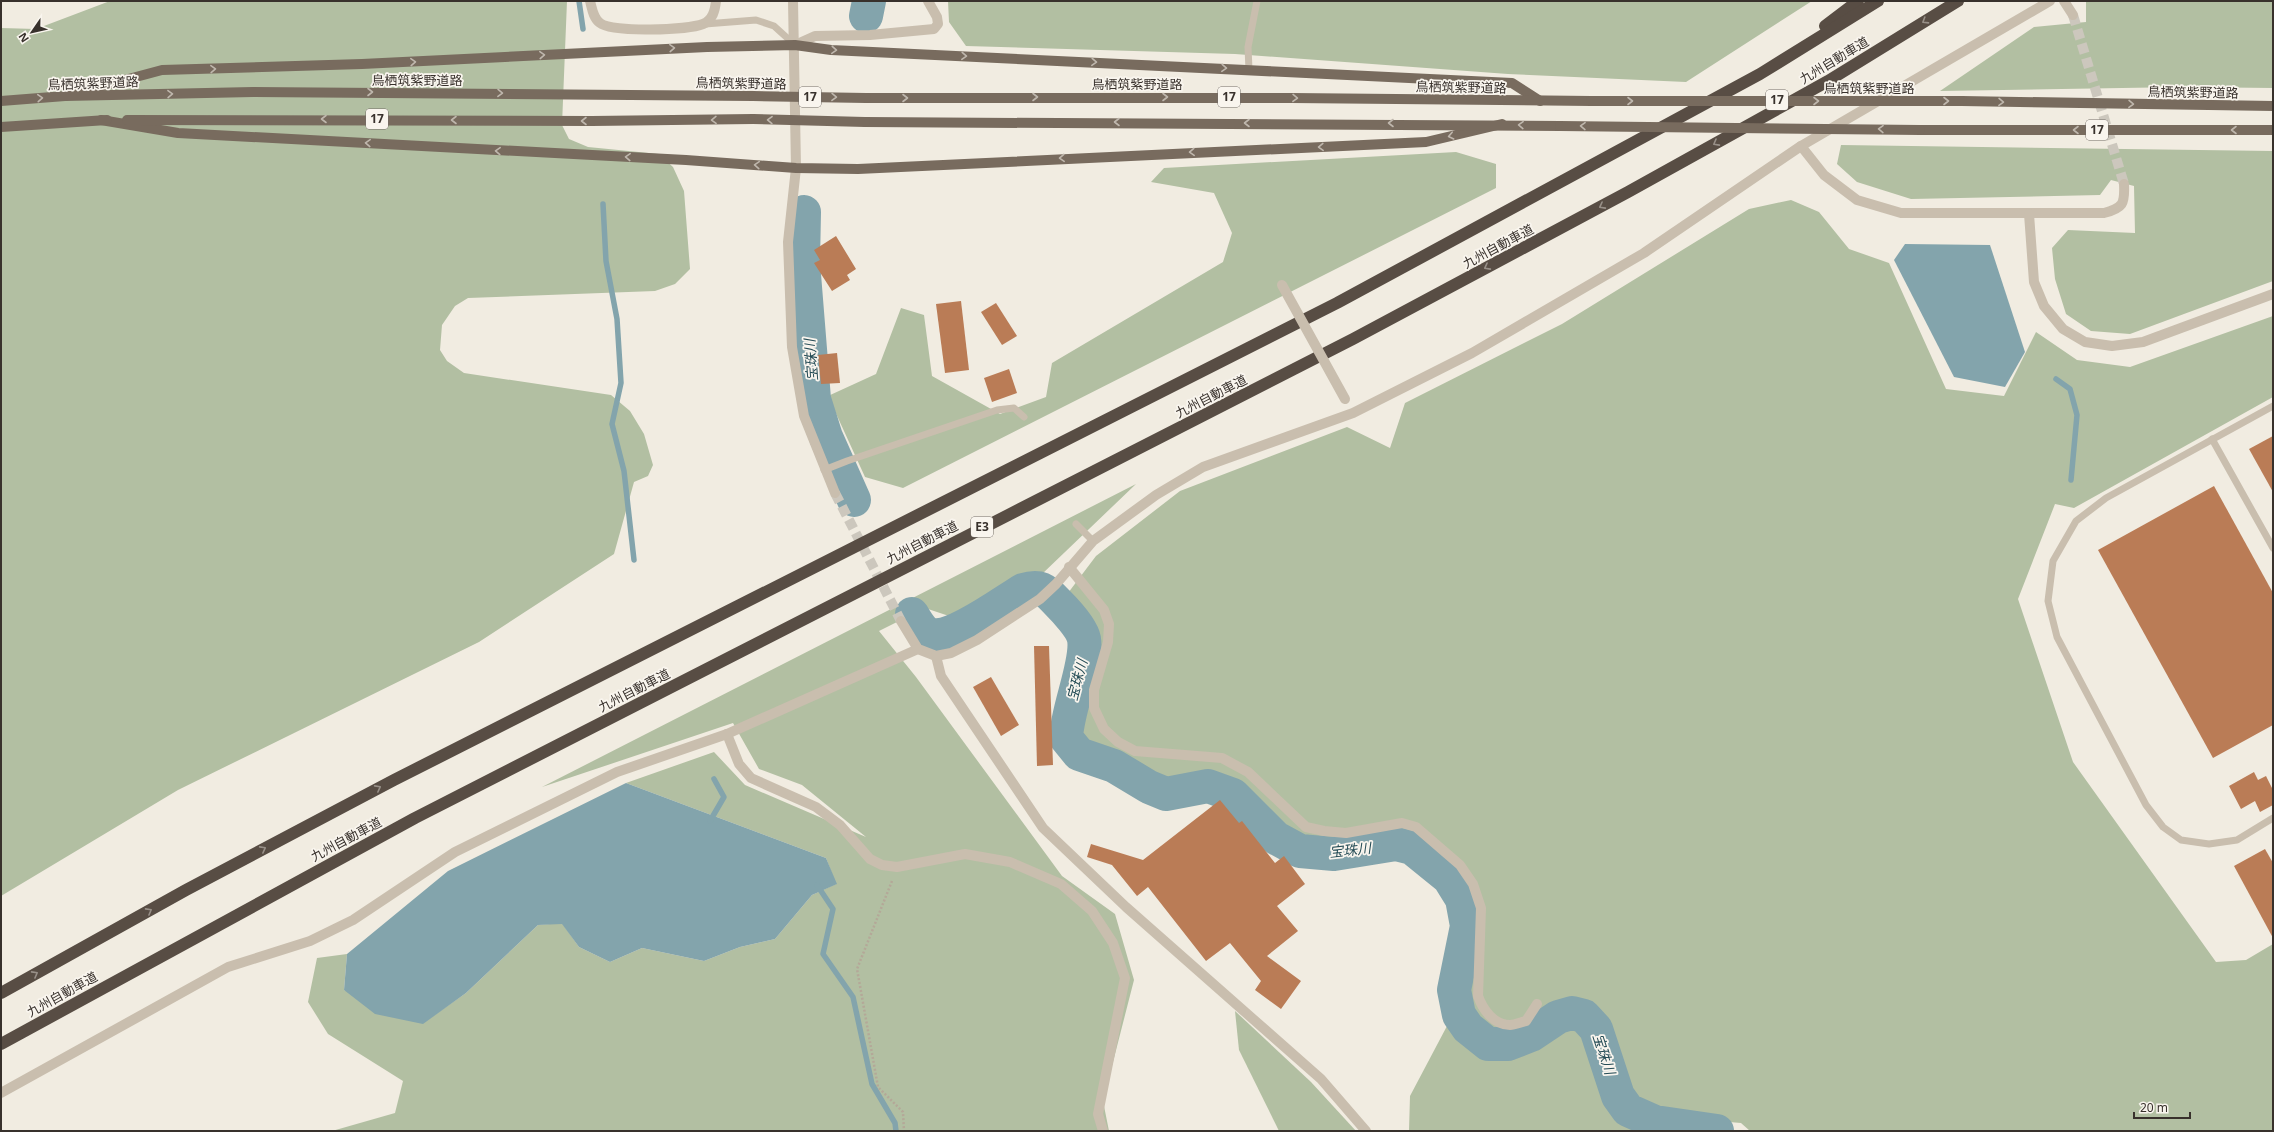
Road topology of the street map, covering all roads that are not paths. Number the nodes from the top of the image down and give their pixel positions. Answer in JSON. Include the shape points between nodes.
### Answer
{"nodes":[{"id":1,"x":590,"y":1,"type":"edge"},
{"id":2,"x":716,"y":1,"type":"edge"},
{"id":3,"x":793,"y":1,"type":"edge"},
{"id":4,"x":928,"y":1,"type":"edge"},
{"id":5,"x":1257,"y":1,"type":"edge"},
{"id":6,"x":1858,"y":1,"type":"edge"},
{"id":7,"x":1878,"y":1,"type":"edge"},
{"id":8,"x":1958,"y":1,"type":"edge"},
{"id":9,"x":2050,"y":1,"type":"edge"},
{"id":10,"x":2064,"y":1,"type":"edge"},
{"id":11,"x":2073,"y":15,"type":"tunnel mouth"},
{"id":12,"x":704,"y":24,"type":"junction"},
{"id":13,"x":795,"y":45,"type":"junction"},
{"id":14,"x":1249,"y":70,"type":"junction"},
{"id":15,"x":1760,"y":74,"type":"junction"},
{"id":16,"x":65,"y":96,"type":"junction"},
{"id":17,"x":1,"y":101,"type":"edge"},
{"id":18,"x":1540,"y":101,"type":"junction"},
{"id":19,"x":2273,"y":106,"type":"edge"},
{"id":20,"x":101,"y":120,"type":"junction"},
{"id":21,"x":1502,"y":124,"type":"junction"},
{"id":22,"x":1,"y":127,"type":"edge"},
{"id":23,"x":2273,"y":130,"type":"edge"},
{"id":24,"x":1801,"y":146,"type":"junction"},
{"id":25,"x":796,"y":168,"type":"junction"},
{"id":26,"x":2124,"y":184,"type":"tunnel mouth"},
{"id":27,"x":2029,"y":214,"type":"junction"},
{"id":28,"x":1282,"y":285,"type":"dead end"},
{"id":29,"x":2273,"y":294,"type":"edge"},
{"id":30,"x":2273,"y":406,"type":"edge"},
{"id":31,"x":1353,"y":413,"type":"junction"},
{"id":32,"x":1024,"y":417,"type":"dead end"},
{"id":33,"x":2212,"y":439,"type":"junction"},
{"id":34,"x":827,"y":469,"type":"junction"},
{"id":35,"x":835,"y":493,"type":"tunnel mouth"},
{"id":36,"x":1076,"y":524,"type":"dead end"},
{"id":37,"x":1093,"y":541,"type":"junction"},
{"id":38,"x":2273,"y":548,"type":"edge"},
{"id":39,"x":1069,"y":567,"type":"junction"},
{"id":40,"x":901,"y":621,"type":"tunnel mouth"},
{"id":41,"x":918,"y":649,"type":"junction"},
{"id":42,"x":936,"y":656,"type":"junction"},
{"id":43,"x":727,"y":734,"type":"junction"},
{"id":44,"x":2273,"y":818,"type":"edge"},
{"id":45,"x":1,"y":993,"type":"edge"},
{"id":46,"x":1536,"y":1004,"type":"dead end"},
{"id":47,"x":1,"y":1044,"type":"edge"},
{"id":48,"x":1,"y":1093,"type":"edge"},
{"id":49,"x":1103,"y":1131,"type":"edge"},
{"id":50,"x":1366,"y":1131,"type":"edge"}],
"edges":[{"from":1,"to":12,"type":"street","via":[[596,19],[608,28],[678,28]]},
{"from":2,"to":12,"type":"street","via":[[713,16]]},
{"from":3,"to":13,"type":"street"},
{"from":4,"to":13,"type":"street","via":[[937,17],[938,24],[934,29],[815,36]]},
{"from":5,"to":14,"type":"lane","via":[[1248,47]]},
{"from":6,"to":15,"type":"highway"},
{"from":7,"to":15,"type":"highway","name":"九州自動車道"},
{"from":8,"to":47,"type":"highway","name":"九州自動車道","number":"E3","one_way":true,"via":[[1822,84],[1628,192],[1388,320],[415,818]]},
{"from":9,"to":24,"type":"street"},
{"from":10,"to":11,"type":"street"},
{"from":12,"to":13,"type":"lane","via":[[756,20],[774,26]]},
{"from":13,"to":14,"type":"main road","one_way":true,"via":[[831,50]]},
{"from":16,"to":13,"type":"main road","one_way":true,"via":[[162,70]]},
{"from":13,"to":25,"type":"street"},
{"from":14,"to":18,"type":"main road","via":[[1512,83]]},
{"from":45,"to":15,"type":"highway","name":"九州自動車道","one_way":true,"via":[[186,890],[394,780],[1337,304]]},
{"from":17,"to":16,"type":"main road","name":"鳥栖筑紫野道路","number":"17","one_way":true},
{"from":16,"to":18,"type":"main road","name":"鳥栖筑紫野道路","number":"17","one_way":true,"bridge":true,"via":[[253,92]]},
{"from":18,"to":19,"type":"main road","name":"鳥栖筑紫野道路","number":"17","one_way":true,"bridge":true,"via":[[1962,101]]},
{"from":21,"to":20,"type":"main road","number":"17","one_way":true,"bridge":true},
{"from":20,"to":22,"type":"main road","number":"17"},
{"from":25,"to":20,"type":"main road","one_way":true,"via":[[178,133]]},
{"from":23,"to":21,"type":"main road","number":"17","one_way":true,"bridge":true,"via":[[1920,130]]},
{"from":21,"to":25,"type":"main road","one_way":true,"via":[[1426,142],[858,169]]},
{"from":24,"to":27,"type":"street","via":[[1824,175],[1857,200],[1901,212]]},
{"from":24,"to":31,"type":"street","via":[[1644,253],[1472,353]]},
{"from":25,"to":34,"type":"street","via":[[788,242],[792,347],[804,416]]},
{"from":26,"to":27,"type":"street","via":[[2125,199],[2118,209],[2104,213]]},
{"from":27,"to":29,"type":"street","via":[[2034,282],[2041,300],[2063,329],[2085,342],[2112,346],[2143,342]]},
{"from":28,"to":31,"type":"street","bridge":true},
{"from":30,"to":33,"type":"lane"},
{"from":31,"to":37,"type":"street","via":[[1204,467],[1156,495]]},
{"from":32,"to":34,"type":"lane","via":[[1014,408],[997,410]]},
{"from":33,"to":38,"type":"lane"},
{"from":33,"to":44,"type":"lane","via":[[2106,498],[2076,520],[2053,561],[2048,601],[2057,637],[2146,805],[2163,827],[2181,840],[2209,844],[2237,840]]},
{"from":34,"to":35,"type":"street"},
{"from":36,"to":37,"type":"lane"},
{"from":37,"to":39,"type":"street"},
{"from":39,"to":42,"type":"street","via":[[1040,599],[977,640],[951,653]]},
{"from":39,"to":46,"type":"street","via":[[1104,610],[1109,624],[1108,642],[1094,690],[1094,708],[1104,729],[1118,742],[1135,751],[1222,758],[1248,772],[1306,827],[1346,833],[1402,823],[1416,827],[1460,865],[1473,884],[1481,908],[1478,996],[1482,1008],[1495,1020],[1510,1025],[1526,1020]]},
{"from":40,"to":41,"type":"street"},
{"from":41,"to":42,"type":"street"},
{"from":41,"to":43,"type":"street"},
{"from":42,"to":50,"type":"street","via":[[941,676],[1043,828],[1126,907],[1321,1079]]},
{"from":43,"to":48,"type":"street","via":[[617,772],[455,852],[353,920],[310,941],[228,967]]},
{"from":43,"to":49,"type":"street","via":[[739,764],[751,778],[816,807],[840,826],[870,859],[882,865],[897,867],[965,854],[1010,862],[1061,884],[1092,911],[1113,943],[1125,978],[1098,1114]]}]}
